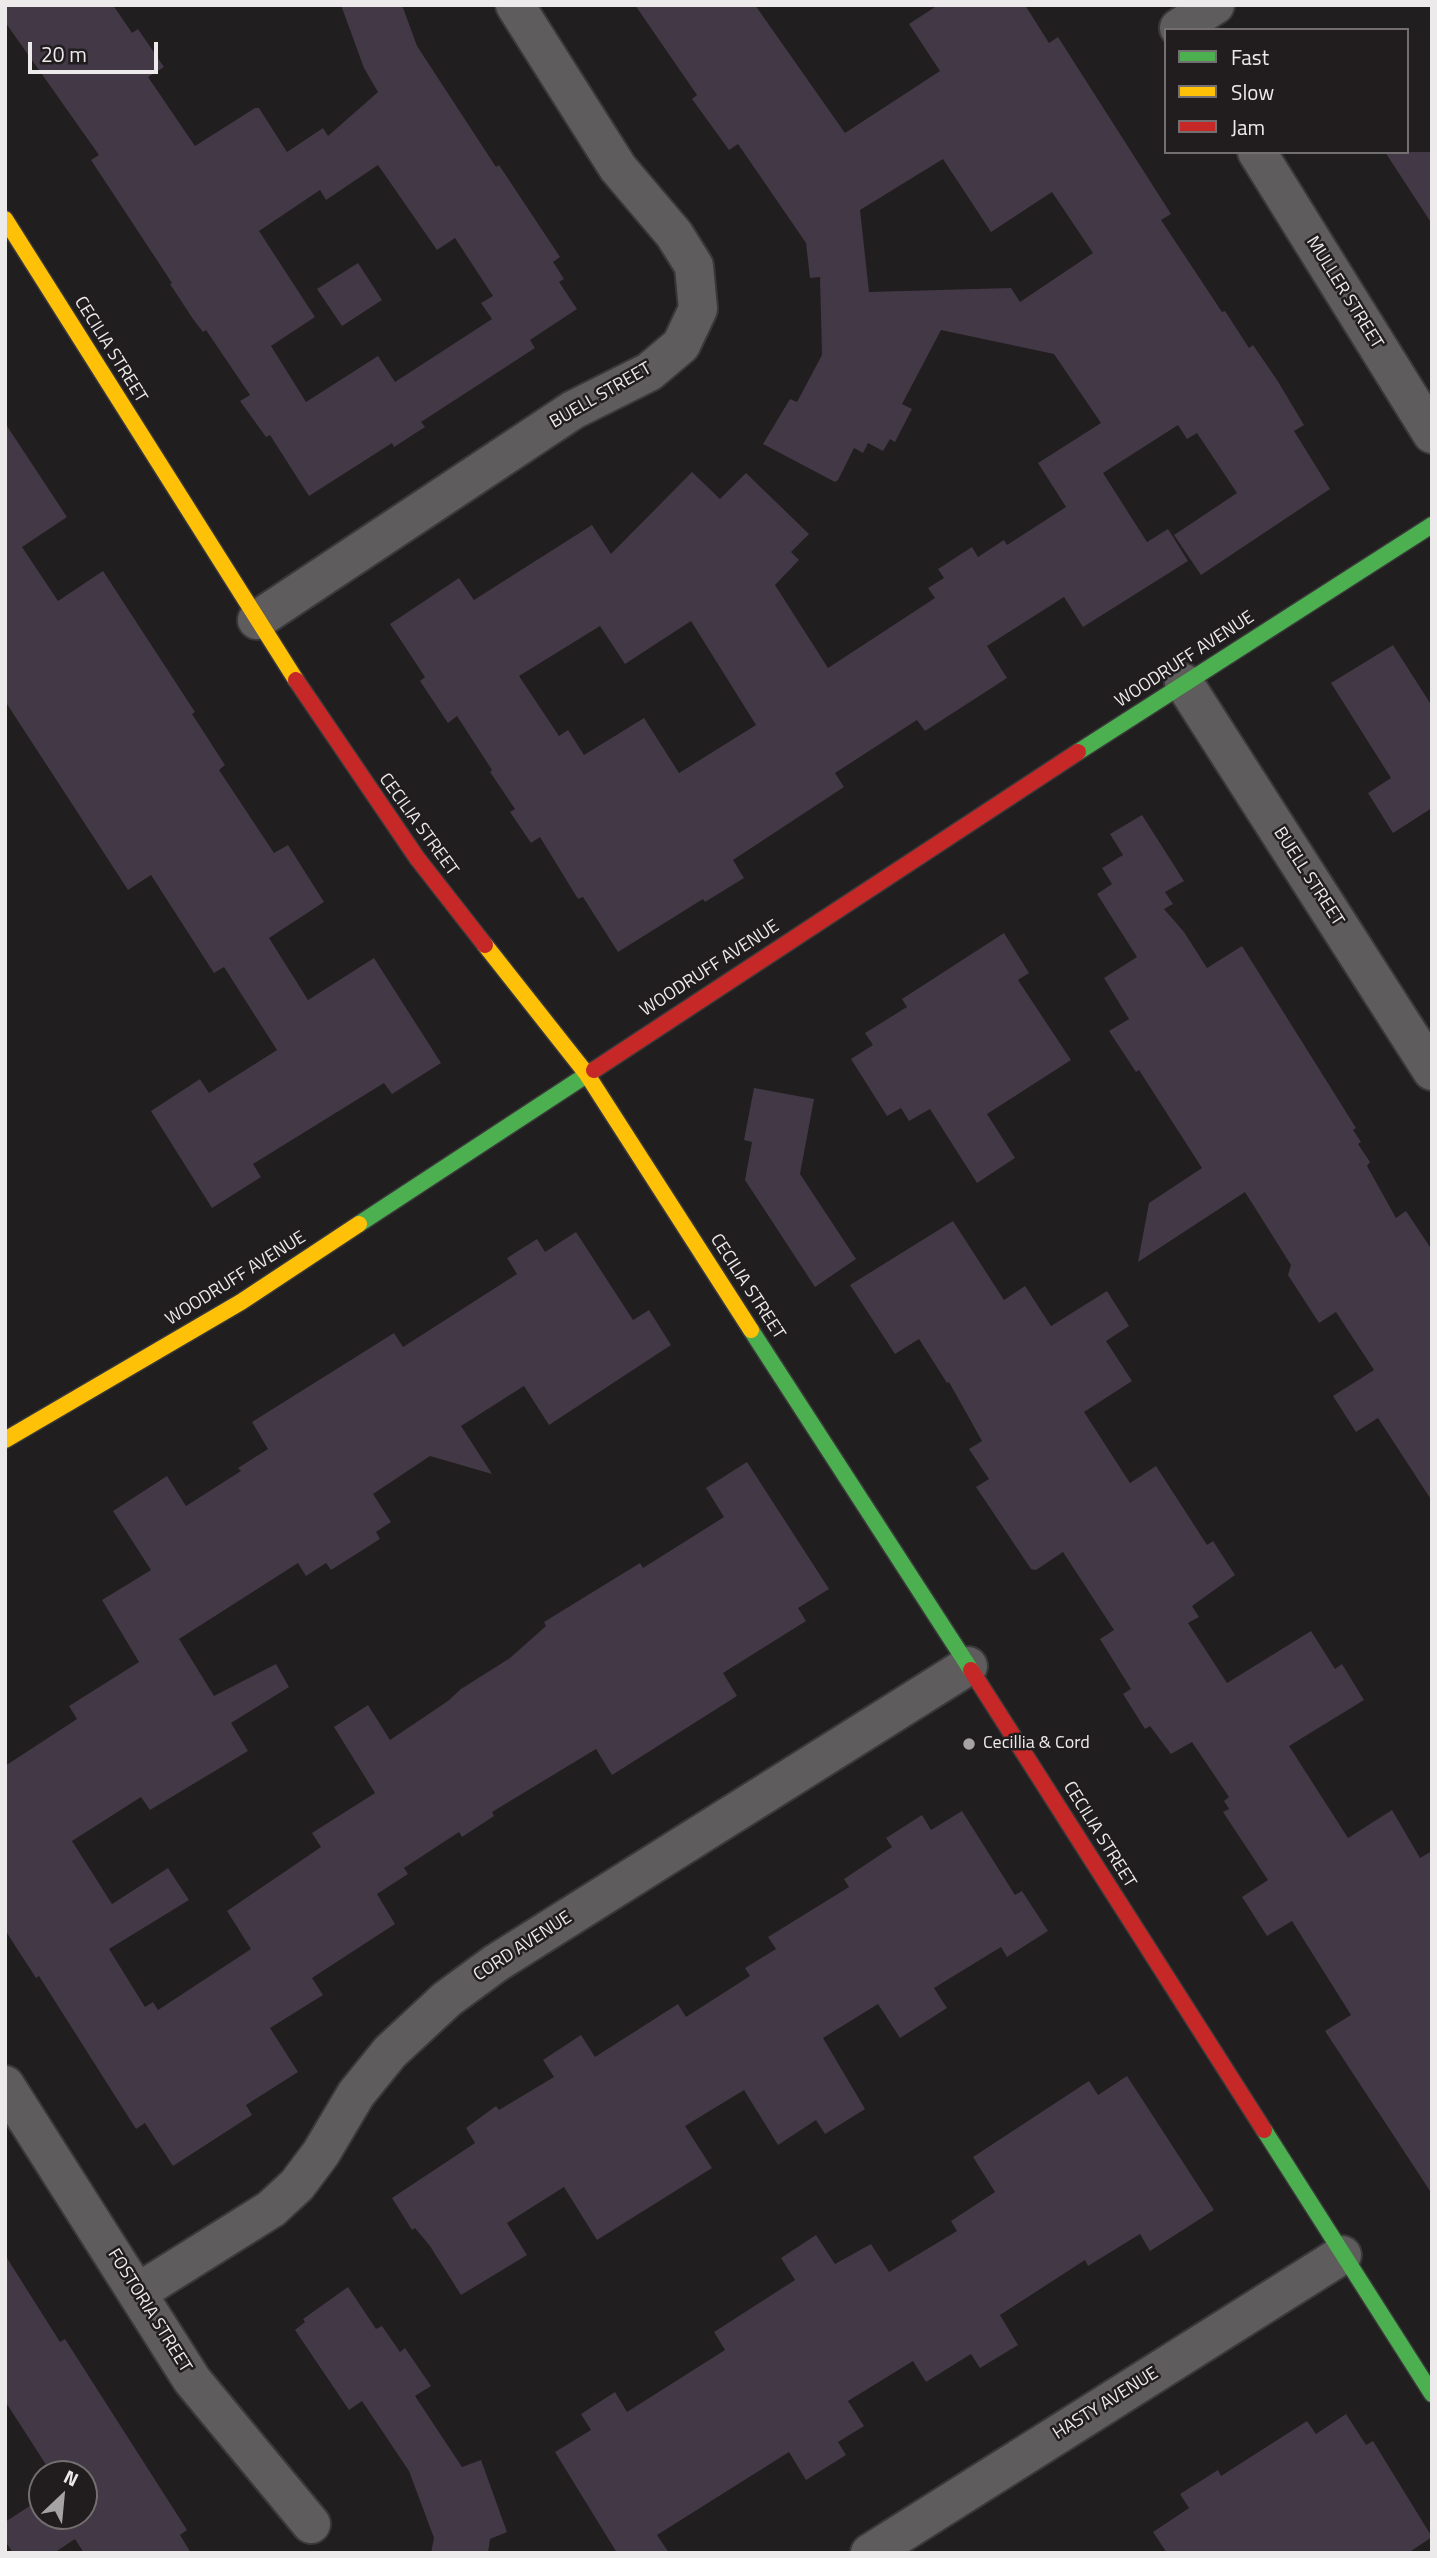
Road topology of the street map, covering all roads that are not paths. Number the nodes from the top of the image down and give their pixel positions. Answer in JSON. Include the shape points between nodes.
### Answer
{"nodes":[{"id":1,"x":515,"y":5,"type":"edge"},
{"id":2,"x":1214,"y":5,"type":"edge"},
{"id":3,"x":1175,"y":21,"type":"edge"},
{"id":4,"x":1257,"y":154,"type":"edge"},
{"id":5,"x":5,"y":219,"type":"edge"},
{"id":6,"x":1432,"y":433,"type":"edge"},
{"id":7,"x":1432,"y":525,"type":"edge"},
{"id":8,"x":257,"y":620,"type":"junction"},
{"id":9,"x":1184,"y":683,"type":"junction"},
{"id":10,"x":1432,"y":1071,"type":"edge"},
{"id":11,"x":586,"y":1073,"type":"junction"},
{"id":12,"x":5,"y":1440,"type":"edge"},
{"id":13,"x":968,"y":1665,"type":"junction"},
{"id":14,"x":5,"y":2085,"type":"edge"},
{"id":15,"x":1342,"y":2255,"type":"junction"},
{"id":16,"x":137,"y":2293,"type":"junction"},
{"id":17,"x":1432,"y":2394,"type":"edge"},
{"id":18,"x":311,"y":2524,"type":"dead end"},
{"id":19,"x":870,"y":2553,"type":"edge"}],
"edges":[{"from":1,"to":8,"type":"street","name":"BUELL STREET","via":[[618,168],[674,234],[694,266],[698,309],[681,345],[649,372],[573,410]]},
{"from":2,"to":3,"type":"street"},
{"from":4,"to":6,"type":"street","name":"MULLER STREET"},
{"from":5,"to":8,"type":"street","name":"CECILIA STREET"},
{"from":7,"to":9,"type":"street","name":"WOODRUFF AVENUE"},
{"from":8,"to":11,"type":"street","name":"CECILIA STREET","via":[[417,858]]},
{"from":9,"to":10,"type":"street","name":"BUELL STREET"},
{"from":9,"to":11,"type":"street","name":"WOODRUFF AVENUE"},
{"from":11,"to":12,"type":"street","name":"WOODRUFF AVENUE","via":[[240,1302]]},
{"from":11,"to":13,"type":"street","name":"CECILIA STREET"},
{"from":13,"to":15,"type":"street","name":"CECILIA STREET"},
{"from":13,"to":16,"type":"street","name":"CORD AVENUE","via":[[496,1963],[447,1999],[390,2052],[356,2094],[297,2185],[271,2209]]},
{"from":14,"to":16,"type":"street","name":"FOSTORIA STREET"},
{"from":15,"to":17,"type":"street","name":"CECILIA STREET"},
{"from":15,"to":19,"type":"street","name":"HASTY AVENUE"},
{"from":16,"to":18,"type":"street","name":"FOSTORIA STREET","via":[[192,2380]]}]}
